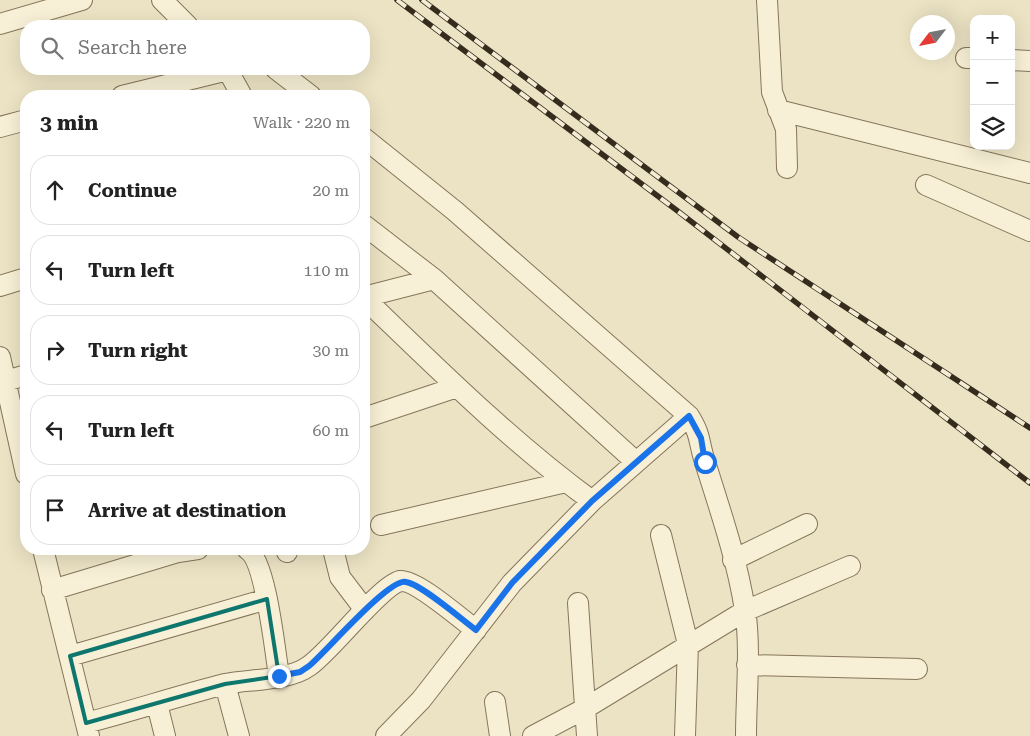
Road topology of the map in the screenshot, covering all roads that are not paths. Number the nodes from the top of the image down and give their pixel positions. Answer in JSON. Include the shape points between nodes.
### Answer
{"nodes":[{"id":1,"x":82,"y":0,"type":"edge"},
{"id":2,"x":162,"y":0,"type":"edge"},
{"id":3,"x":767,"y":0,"type":"edge"},
{"id":4,"x":30,"y":7,"type":"edge"},
{"id":5,"x":182,"y":20,"type":"edge"},
{"id":6,"x":0,"y":24,"type":"edge"},
{"id":7,"x":1015,"y":60,"type":"edge"},
{"id":8,"x":1030,"y":61,"type":"edge"},
{"id":9,"x":212,"y":75,"type":"edge"},
{"id":10,"x":232,"y":75,"type":"edge"},
{"id":11,"x":284,"y":75,"type":"edge"},
{"id":12,"x":168,"y":90,"type":"edge"},
{"id":13,"x":239,"y":90,"type":"edge"},
{"id":14,"x":303,"y":90,"type":"edge"},
{"id":15,"x":778,"y":110,"type":"junction"},
{"id":16,"x":20,"y":122,"type":"edge"},
{"id":17,"x":0,"y":127,"type":"edge"},
{"id":18,"x":370,"y":143,"type":"edge"},
{"id":19,"x":787,"y":168,"type":"dead end"},
{"id":20,"x":1030,"y":173,"type":"edge"},
{"id":21,"x":926,"y":185,"type":"dead end"},
{"id":22,"x":370,"y":230,"type":"edge"},
{"id":23,"x":1030,"y":231,"type":"edge"},
{"id":24,"x":434,"y":279,"type":"junction"},
{"id":25,"x":20,"y":280,"type":"edge"},
{"id":26,"x":0,"y":286,"type":"edge"},
{"id":27,"x":370,"y":295,"type":"edge"},
{"id":28,"x":370,"y":303,"type":"edge"},
{"id":29,"x":0,"y":357,"type":"edge"},
{"id":30,"x":20,"y":377,"type":"edge"},
{"id":31,"x":6,"y":381,"type":"junction"},
{"id":32,"x":457,"y":387,"type":"junction"},
{"id":33,"x":370,"y":416,"type":"edge"},
{"id":34,"x":689,"y":416,"type":"junction"},
{"id":35,"x":20,"y":446,"type":"edge"},
{"id":36,"x":636,"y":462,"type":"junction"},
{"id":37,"x":566,"y":482,"type":"junction"},
{"id":38,"x":592,"y":501,"type":"junction"},
{"id":39,"x":807,"y":524,"type":"dead end"},
{"id":40,"x":381,"y":525,"type":"dead end"},
{"id":41,"x":661,"y":535,"type":"dead end"},
{"id":42,"x":44,"y":555,"type":"edge"},
{"id":43,"x":168,"y":555,"type":"edge"},
{"id":44,"x":253,"y":555,"type":"edge"},
{"id":45,"x":334,"y":555,"type":"edge"},
{"id":46,"x":733,"y":560,"type":"junction"},
{"id":47,"x":850,"y":566,"type":"dead end"},
{"id":48,"x":52,"y":590,"type":"junction"},
{"id":49,"x":267,"y":599,"type":"junction"},
{"id":50,"x":578,"y":603,"type":"dead end"},
{"id":51,"x":365,"y":610,"type":"junction"},
{"id":52,"x":745,"y":611,"type":"junction"},
{"id":53,"x":476,"y":630,"type":"junction"},
{"id":54,"x":688,"y":644,"type":"junction"},
{"id":55,"x":70,"y":656,"type":"junction"},
{"id":56,"x":747,"y":666,"type":"junction"},
{"id":57,"x":917,"y":669,"type":"dead end"},
{"id":58,"x":279,"y":676,"type":"junction"},
{"id":59,"x":226,"y":684,"type":"junction"},
{"id":60,"x":495,"y":702,"type":"dead end"},
{"id":61,"x":157,"y":704,"type":"junction"},
{"id":62,"x":584,"y":709,"type":"junction"},
{"id":63,"x":88,"y":729,"type":"edge"},
{"id":64,"x":165,"y":736,"type":"edge"},
{"id":65,"x":239,"y":736,"type":"edge"},
{"id":66,"x":386,"y":736,"type":"edge"},
{"id":67,"x":500,"y":736,"type":"edge"},
{"id":68,"x":533,"y":736,"type":"edge"},
{"id":69,"x":587,"y":736,"type":"edge"},
{"id":70,"x":685,"y":736,"type":"edge"},
{"id":71,"x":746,"y":736,"type":"edge"}],
"edges":[{"from":1,"to":4,"type":"street"},
{"from":2,"to":5,"type":"street"},
{"from":3,"to":15,"type":"street","via":[[772,92]]},
{"from":4,"to":6,"type":"street"},
{"from":7,"to":8,"type":"street"},
{"from":9,"to":12,"type":"street"},
{"from":10,"to":13,"type":"street"},
{"from":11,"to":14,"type":"street"},
{"from":15,"to":19,"type":"street","via":[[786,129]]},
{"from":15,"to":20,"type":"street"},
{"from":16,"to":17,"type":"street"},
{"from":18,"to":34,"type":"street","via":[[455,211]]},
{"from":21,"to":23,"type":"street"},
{"from":22,"to":24,"type":"street"},
{"from":24,"to":27,"type":"street"},
{"from":24,"to":36,"type":"street"},
{"from":25,"to":26,"type":"street"},
{"from":28,"to":32,"type":"street"},
{"from":29,"to":31,"type":"street"},
{"from":30,"to":31,"type":"street"},
{"from":31,"to":35,"type":"street"},
{"from":32,"to":33,"type":"street"},
{"from":32,"to":37,"type":"street"},
{"from":34,"to":36,"type":"street"},
{"from":34,"to":46,"type":"street","via":[[701,438]]},
{"from":36,"to":38,"type":"street"},
{"from":37,"to":38,"type":"street"},
{"from":37,"to":40,"type":"street"},
{"from":38,"to":53,"type":"street","via":[[512,583]]},
{"from":39,"to":46,"type":"street"},
{"from":41,"to":54,"type":"street"},
{"from":42,"to":48,"type":"street"},
{"from":43,"to":48,"type":"street"},
{"from":44,"to":49,"type":"street"},
{"from":45,"to":51,"type":"street","via":[[340,577]]},
{"from":46,"to":52,"type":"street"},
{"from":47,"to":52,"type":"street"},
{"from":48,"to":55,"type":"street"},
{"from":49,"to":55,"type":"street"},
{"from":49,"to":58,"type":"street"},
{"from":50,"to":62,"type":"street"},
{"from":51,"to":53,"type":"street","via":[[395,584],[408,582]]},
{"from":51,"to":58,"type":"street","via":[[309,666],[300,672]]},
{"from":52,"to":54,"type":"street"},
{"from":52,"to":56,"type":"street"},
{"from":53,"to":66,"type":"street","via":[[421,700]]},
{"from":54,"to":62,"type":"street"},
{"from":54,"to":70,"type":"street"},
{"from":55,"to":63,"type":"street"},
{"from":56,"to":57,"type":"street"},
{"from":56,"to":71,"type":"street"},
{"from":58,"to":59,"type":"street"},
{"from":59,"to":61,"type":"street"},
{"from":59,"to":65,"type":"street"},
{"from":60,"to":67,"type":"street"},
{"from":61,"to":63,"type":"street"},
{"from":61,"to":64,"type":"street"},
{"from":62,"to":68,"type":"street"},
{"from":62,"to":69,"type":"street"}]}
